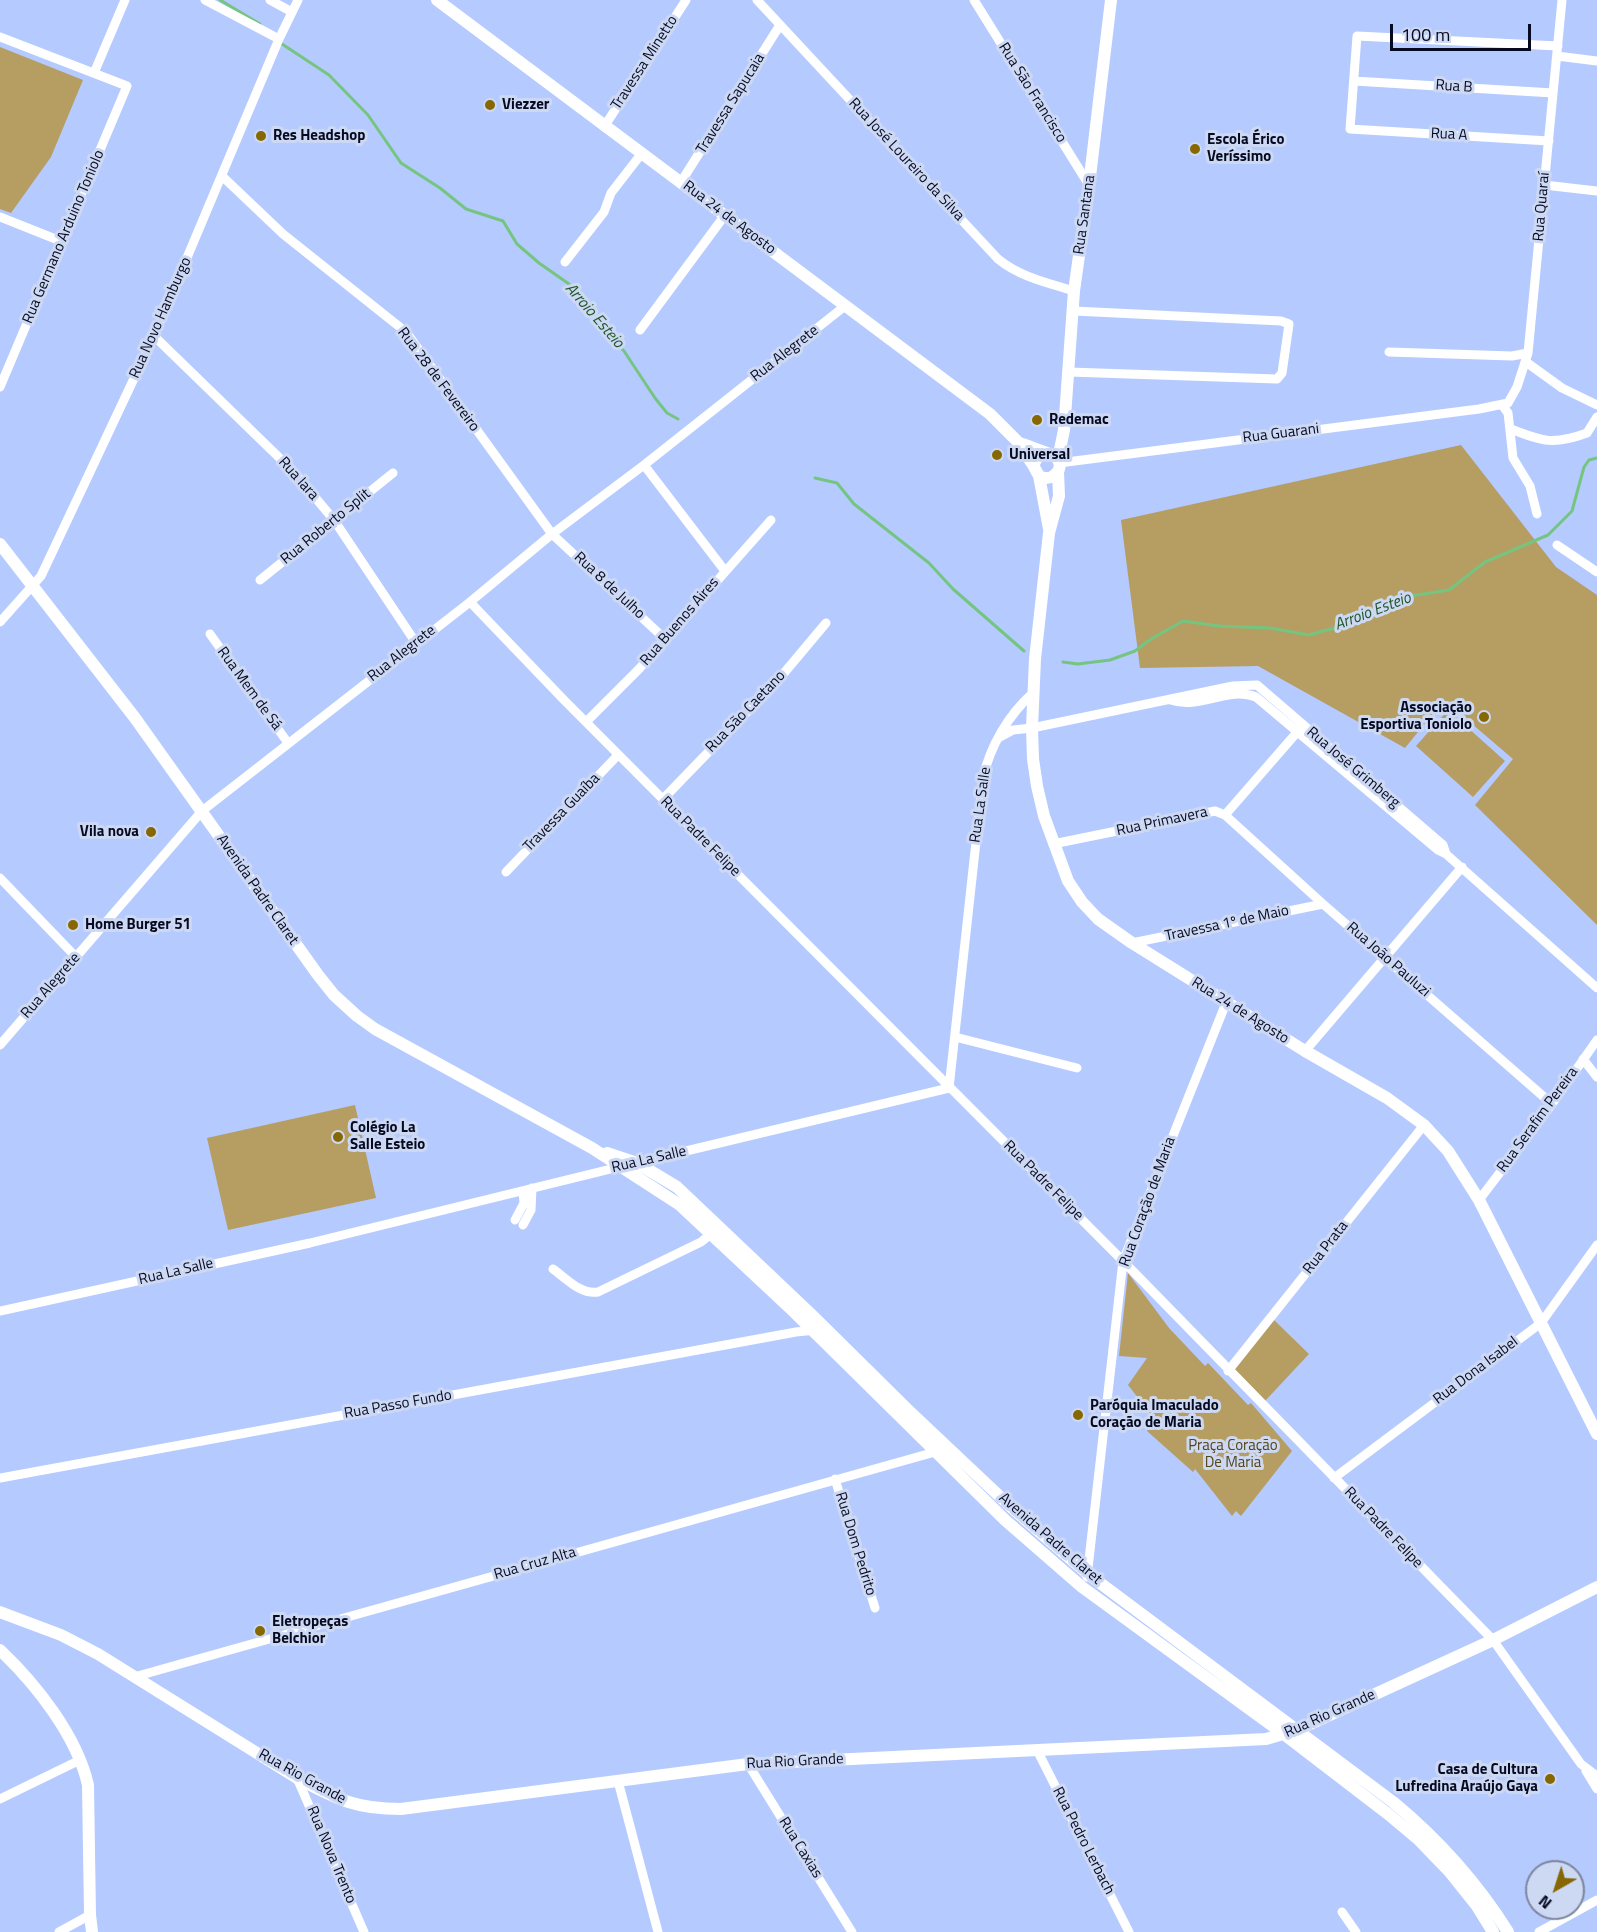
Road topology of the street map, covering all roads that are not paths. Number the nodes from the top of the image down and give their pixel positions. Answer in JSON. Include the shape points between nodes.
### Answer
{"nodes":[{"id":1,"x":125,"y":0,"type":"edge"},
{"id":2,"x":205,"y":0,"type":"edge"},
{"id":3,"x":270,"y":0,"type":"edge"},
{"id":4,"x":298,"y":0,"type":"edge"},
{"id":5,"x":436,"y":0,"type":"edge"},
{"id":6,"x":686,"y":0,"type":"edge"},
{"id":7,"x":757,"y":0,"type":"edge"},
{"id":8,"x":974,"y":0,"type":"edge"},
{"id":9,"x":1111,"y":0,"type":"edge"},
{"id":10,"x":1562,"y":0,"type":"edge"},
{"id":11,"x":292,"y":12,"type":"junction"},
{"id":12,"x":780,"y":26,"type":"junction"},
{"id":13,"x":0,"y":37,"type":"edge"},
{"id":14,"x":279,"y":39,"type":"junction"},
{"id":15,"x":1557,"y":51,"type":"junction"},
{"id":16,"x":1597,"y":61,"type":"edge"},
{"id":17,"x":94,"y":73,"type":"junction"},
{"id":18,"x":1354,"y":81,"type":"junction"},
{"id":19,"x":1553,"y":93,"type":"junction"},
{"id":20,"x":604,"y":127,"type":"junction"},
{"id":21,"x":1548,"y":141,"type":"junction"},
{"id":22,"x":642,"y":153,"type":"junction"},
{"id":23,"x":222,"y":176,"type":"junction"},
{"id":24,"x":681,"y":182,"type":"junction"},
{"id":25,"x":1089,"y":185,"type":"junction"},
{"id":26,"x":1544,"y":185,"type":"junction"},
{"id":27,"x":1597,"y":191,"type":"edge"},
{"id":28,"x":725,"y":215,"type":"junction"},
{"id":29,"x":0,"y":217,"type":"edge"},
{"id":30,"x":63,"y":242,"type":"junction"},
{"id":31,"x":565,"y":262,"type":"dead end"},
{"id":32,"x":1074,"y":291,"type":"junction"},
{"id":33,"x":845,"y":306,"type":"junction"},
{"id":34,"x":1074,"y":311,"type":"junction"},
{"id":35,"x":640,"y":330,"type":"dead end"},
{"id":36,"x":154,"y":336,"type":"junction"},
{"id":37,"x":1389,"y":352,"type":"dead end"},
{"id":38,"x":1527,"y":358,"type":"junction"},
{"id":39,"x":1069,"y":372,"type":"junction"},
{"id":40,"x":0,"y":387,"type":"edge"},
{"id":41,"x":1502,"y":405,"type":"junction"},
{"id":42,"x":1597,"y":405,"type":"edge"},
{"id":43,"x":1597,"y":417,"type":"edge"},
{"id":44,"x":1511,"y":429,"type":"junction"},
{"id":45,"x":1017,"y":441,"type":"junction"},
{"id":46,"x":1054,"y":460,"type":"junction"},
{"id":47,"x":644,"y":465,"type":"junction"},
{"id":48,"x":1036,"y":471,"type":"junction"},
{"id":49,"x":393,"y":473,"type":"dead end"},
{"id":50,"x":1537,"y":514,"type":"dead end"},
{"id":51,"x":334,"y":520,"type":"junction"},
{"id":52,"x":771,"y":520,"type":"dead end"},
{"id":53,"x":1049,"y":533,"type":"junction"},
{"id":54,"x":552,"y":534,"type":"junction"},
{"id":55,"x":0,"y":544,"type":"edge"},
{"id":56,"x":1557,"y":545,"type":"dead end"},
{"id":57,"x":1595,"y":569,"type":"edge"},
{"id":58,"x":725,"y":571,"type":"junction"},
{"id":59,"x":260,"y":580,"type":"dead end"},
{"id":60,"x":32,"y":585,"type":"junction"},
{"id":61,"x":470,"y":602,"type":"junction"},
{"id":62,"x":0,"y":622,"type":"edge"},
{"id":63,"x":826,"y":623,"type":"dead end"},
{"id":64,"x":210,"y":634,"type":"dead end"},
{"id":65,"x":666,"y":639,"type":"junction"},
{"id":66,"x":416,"y":643,"type":"junction"},
{"id":67,"x":1033,"y":693,"type":"junction"},
{"id":68,"x":1171,"y":700,"type":"junction"},
{"id":69,"x":587,"y":721,"type":"junction"},
{"id":70,"x":1032,"y":728,"type":"junction"},
{"id":71,"x":1299,"y":729,"type":"junction"},
{"id":72,"x":1000,"y":736,"type":"junction"},
{"id":73,"x":288,"y":743,"type":"junction"},
{"id":74,"x":618,"y":754,"type":"junction"},
{"id":75,"x":663,"y":799,"type":"junction"},
{"id":76,"x":201,"y":811,"type":"junction"},
{"id":77,"x":1225,"y":815,"type":"junction"},
{"id":78,"x":1053,"y":844,"type":"junction"},
{"id":79,"x":1462,"y":867,"type":"junction"},
{"id":80,"x":506,"y":872,"type":"dead end"},
{"id":81,"x":0,"y":878,"type":"edge"},
{"id":82,"x":1323,"y":904,"type":"junction"},
{"id":83,"x":1132,"y":943,"type":"junction"},
{"id":84,"x":1384,"y":956,"type":"junction"},
{"id":85,"x":76,"y":957,"type":"junction"},
{"id":86,"x":1597,"y":988,"type":"edge"},
{"id":87,"x":1226,"y":1003,"type":"junction"},
{"id":88,"x":955,"y":1037,"type":"junction"},
{"id":89,"x":1597,"y":1040,"type":"edge"},
{"id":90,"x":0,"y":1045,"type":"edge"},
{"id":91,"x":1305,"y":1051,"type":"junction"},
{"id":92,"x":1584,"y":1059,"type":"junction"},
{"id":93,"x":1077,"y":1068,"type":"dead end"},
{"id":94,"x":1597,"y":1077,"type":"edge"},
{"id":95,"x":950,"y":1088,"type":"junction"},
{"id":96,"x":1552,"y":1104,"type":"junction"},
{"id":97,"x":1424,"y":1125,"type":"junction"},
{"id":98,"x":592,"y":1148,"type":"junction"},
{"id":99,"x":637,"y":1163,"type":"junction"},
{"id":100,"x":619,"y":1166,"type":"junction"},
{"id":101,"x":527,"y":1190,"type":"junction"},
{"id":102,"x":1479,"y":1200,"type":"junction"},
{"id":103,"x":519,"y":1223,"type":"dead end"},
{"id":104,"x":711,"y":1234,"type":"junction"},
{"id":105,"x":1597,"y":1245,"type":"edge"},
{"id":106,"x":1123,"y":1261,"type":"junction"},
{"id":107,"x":553,"y":1269,"type":"dead end"},
{"id":108,"x":0,"y":1311,"type":"edge"},
{"id":109,"x":1541,"y":1323,"type":"junction"},
{"id":110,"x":810,"y":1326,"type":"junction"},
{"id":111,"x":838,"y":1348,"type":"junction"},
{"id":112,"x":1228,"y":1371,"type":"junction"},
{"id":113,"x":1597,"y":1434,"type":"edge"},
{"id":114,"x":935,"y":1452,"type":"junction"},
{"id":115,"x":0,"y":1478,"type":"edge"},
{"id":116,"x":1334,"y":1478,"type":"junction"},
{"id":117,"x":835,"y":1479,"type":"junction"},
{"id":118,"x":1088,"y":1574,"type":"junction"},
{"id":119,"x":1082,"y":1587,"type":"junction"},
{"id":120,"x":1597,"y":1587,"type":"edge"},
{"id":121,"x":875,"y":1608,"type":"dead end"},
{"id":122,"x":4,"y":1614,"type":"edge"},
{"id":123,"x":1493,"y":1640,"type":"junction"},
{"id":124,"x":0,"y":1650,"type":"edge"},
{"id":125,"x":134,"y":1677,"type":"junction"},
{"id":126,"x":1297,"y":1730,"type":"junction"},
{"id":127,"x":1285,"y":1735,"type":"junction"},
{"id":128,"x":1037,"y":1750,"type":"junction"},
{"id":129,"x":80,"y":1760,"type":"junction"},
{"id":130,"x":748,"y":1764,"type":"junction"},
{"id":131,"x":1581,"y":1764,"type":"junction"},
{"id":132,"x":1597,"y":1776,"type":"edge"},
{"id":133,"x":297,"y":1778,"type":"junction"},
{"id":134,"x":618,"y":1781,"type":"junction"},
{"id":135,"x":1597,"y":1789,"type":"edge"},
{"id":136,"x":0,"y":1799,"type":"edge"},
{"id":137,"x":1597,"y":1900,"type":"edge"},
{"id":138,"x":1342,"y":1912,"type":"dead end"},
{"id":139,"x":90,"y":1914,"type":"junction"},
{"id":140,"x":59,"y":1932,"type":"edge"},
{"id":141,"x":92,"y":1932,"type":"edge"},
{"id":142,"x":364,"y":1932,"type":"edge"},
{"id":143,"x":658,"y":1932,"type":"edge"},
{"id":144,"x":852,"y":1932,"type":"edge"},
{"id":145,"x":1129,"y":1932,"type":"edge"},
{"id":146,"x":1356,"y":1932,"type":"edge"},
{"id":147,"x":1493,"y":1932,"type":"edge"},
{"id":148,"x":1508,"y":1932,"type":"edge"},
{"id":149,"x":1539,"y":1932,"type":"edge"}],
"edges":[{"from":1,"to":17,"type":"street"},
{"from":2,"to":14,"type":"street"},
{"from":3,"to":11,"type":"street"},
{"from":4,"to":11,"type":"street","name":"Rua Novo Hamburgo"},
{"from":5,"to":20,"type":"main road","name":"Rua 24 de Agosto"},
{"from":6,"to":20,"type":"street","name":"Travessa Minetto"},
{"from":7,"to":12,"type":"street","name":"Rua José Loureiro da Silva"},
{"from":8,"to":25,"type":"street","name":"Rua São Francisco"},
{"from":9,"to":25,"type":"main road","name":"Rua Santana"},
{"from":10,"to":15,"type":"street","name":"Rua Quaraí"},
{"from":11,"to":14,"type":"street","name":"Rua Novo Hamburgo"},
{"from":12,"to":24,"type":"street","name":"Travessa Sapucaia"},
{"from":12,"to":32,"type":"street","name":"Rua José Loureiro da Silva","via":[[998,260],[1024,275]]},
{"from":13,"to":17,"type":"street"},
{"from":14,"to":23,"type":"street","name":"Rua Novo Hamburgo"},
{"from":15,"to":16,"type":"street"},
{"from":15,"to":18,"type":"street","via":[[1357,36]]},
{"from":15,"to":19,"type":"street","name":"Rua Quaraí"},
{"from":17,"to":30,"type":"street","name":"Rua Germano Arduino Toniolo","via":[[127,86]]},
{"from":18,"to":19,"type":"street","name":"Rua B"},
{"from":18,"to":21,"type":"street","name":"Rua A","via":[[1350,129]]},
{"from":19,"to":21,"type":"street","name":"Rua Quaraí"},
{"from":20,"to":22,"type":"main road","name":"Rua 24 de Agosto"},
{"from":21,"to":26,"type":"street","name":"Rua Quaraí"},
{"from":22,"to":24,"type":"main road","name":"Rua 24 de Agosto"},
{"from":22,"to":31,"type":"street","via":[[610,193],[604,212]]},
{"from":23,"to":36,"type":"street","name":"Rua Novo Hamburgo"},
{"from":23,"to":54,"type":"street","name":"Rua 28 de Fevereiro","via":[[284,234],[406,332]]},
{"from":24,"to":28,"type":"main road","name":"Rua 24 de Agosto"},
{"from":25,"to":32,"type":"main road","name":"Rua Santana"},
{"from":26,"to":27,"type":"street"},
{"from":26,"to":38,"type":"street","name":"Rua Quaraí"},
{"from":28,"to":33,"type":"main road","name":"Rua 24 de Agosto"},
{"from":28,"to":35,"type":"street"},
{"from":29,"to":30,"type":"street"},
{"from":30,"to":40,"type":"street","name":"Rua Germano Arduino Toniolo"},
{"from":32,"to":34,"type":"main road","name":"Rua Santana"},
{"from":33,"to":45,"type":"main road","name":"Rua 24 de Agosto","via":[[990,414]]},
{"from":33,"to":47,"type":"street","name":"Rua Alegrete"},
{"from":34,"to":39,"type":"main road","name":"Rua Santana"},
{"from":34,"to":39,"type":"street","via":[[1288,324],[1282,373],[1277,379]]},
{"from":36,"to":51,"type":"street","name":"Rua Iara","via":[[293,471]]},
{"from":36,"to":60,"type":"street","name":"Rua Novo Hamburgo","via":[[41,576]]},
{"from":37,"to":38,"type":"street"},
{"from":38,"to":41,"type":"street","name":"Rua Quaraí","via":[[1514,393]]},
{"from":38,"to":42,"type":"street","via":[[1562,387]]},
{"from":39,"to":46,"type":"main road","name":"Rua Santana","via":[[1064,430]]},
{"from":41,"to":44,"type":"street","via":[[1508,412]]},
{"from":41,"to":46,"type":"street","name":"Rua Guarani"},
{"from":43,"to":44,"type":"street","via":[[1587,434],[1563,441],[1547,441]]},
{"from":44,"to":50,"type":"street","via":[[1513,458],[1530,486]]},
{"from":45,"to":46,"type":"main road","name":"Rua 24 de Agosto"},
{"from":45,"to":48,"type":"main road","name":"Rua 24 de Agosto"},
{"from":46,"to":48,"type":"main road","via":[[1039,455]]},
{"from":46,"to":48,"type":"main road","via":[[1052,478]]},
{"from":46,"to":53,"type":"main road","name":"Rua 24 de Agosto","via":[[1059,496]]},
{"from":47,"to":54,"type":"street","name":"Rua Alegrete"},
{"from":47,"to":58,"type":"street"},
{"from":48,"to":53,"type":"main road","name":"Rua 24 de Agosto"},
{"from":49,"to":51,"type":"street","name":"Rua Roberto Split"},
{"from":51,"to":59,"type":"street","name":"Rua Roberto Split"},
{"from":51,"to":66,"type":"street","name":"Rua Iara"},
{"from":52,"to":58,"type":"street","name":"Rua Buenos Aires"},
{"from":53,"to":67,"type":"main road","name":"Rua 24 de Agosto"},
{"from":54,"to":61,"type":"street","name":"Rua Alegrete"},
{"from":54,"to":65,"type":"street","name":"Rua 8 de Julho"},
{"from":55,"to":60,"type":"main road","name":"Avenida Padre Claret"},
{"from":56,"to":57,"type":"street"},
{"from":58,"to":65,"type":"street","name":"Rua Buenos Aires"},
{"from":60,"to":62,"type":"street","name":"Rua Novo Hamburgo"},
{"from":60,"to":76,"type":"main road","name":"Avenida Padre Claret"},
{"from":61,"to":66,"type":"street","name":"Rua Alegrete"},
{"from":61,"to":69,"type":"street","name":"Rua Padre Felipe"},
{"from":63,"to":75,"type":"street","name":"Rua São Caetano","via":[[779,680]]},
{"from":64,"to":73,"type":"street","name":"Rua Mem de Sá"},
{"from":65,"to":69,"type":"street","name":"Rua Buenos Aires"},
{"from":66,"to":73,"type":"street","name":"Rua Alegrete"},
{"from":67,"to":70,"type":"main road","name":"Rua 24 de Agosto"},
{"from":67,"to":72,"type":"street","name":"Rua La Salle","via":[[1020,704]]},
{"from":68,"to":70,"type":"street"},
{"from":68,"to":71,"type":"street","name":"Rua José Grimberg","via":[[1182,704],[1244,693],[1256,697]]},
{"from":68,"to":71,"type":"street","name":"Rua José Grimberg","via":[[1233,686],[1257,686]]},
{"from":69,"to":74,"type":"street","name":"Rua Padre Felipe"},
{"from":70,"to":72,"type":"street"},
{"from":70,"to":78,"type":"main road","name":"Rua 24 de Agosto","via":[[1037,786]]},
{"from":71,"to":77,"type":"street","name":"Rua Primavera"},
{"from":71,"to":79,"type":"street","name":"Rua José Grimberg"},
{"from":72,"to":88,"type":"street","name":"Rua La Salle","via":[[982,778]]},
{"from":73,"to":76,"type":"street","name":"Rua Alegrete"},
{"from":74,"to":75,"type":"street","name":"Rua Padre Felipe"},
{"from":74,"to":80,"type":"street","name":"Travessa Guaíba"},
{"from":75,"to":95,"type":"street","name":"Rua Padre Felipe"},
{"from":76,"to":85,"type":"street","name":"Rua Alegrete"},
{"from":76,"to":98,"type":"main road","name":"Avenida Padre Claret","via":[[318,975],[357,1016],[400,1044]]},
{"from":77,"to":78,"type":"street","name":"Rua Primavera","via":[[1215,811]]},
{"from":77,"to":82,"type":"street","name":"Rua João Pauluzi"},
{"from":78,"to":83,"type":"main road","name":"Rua 24 de Agosto","via":[[1068,881],[1082,902],[1098,919]]},
{"from":79,"to":84,"type":"street"},
{"from":79,"to":86,"type":"street","name":"Rua José Grimberg"},
{"from":81,"to":85,"type":"street"},
{"from":82,"to":83,"type":"street","name":"Travessa 1º de Maio"},
{"from":82,"to":84,"type":"street","name":"Rua João Pauluzi"},
{"from":83,"to":87,"type":"main road","name":"Rua 24 de Agosto"},
{"from":84,"to":91,"type":"street"},
{"from":84,"to":96,"type":"street","name":"Rua João Pauluzi"},
{"from":85,"to":90,"type":"street","name":"Rua Alegrete"},
{"from":87,"to":91,"type":"main road","name":"Rua 24 de Agosto"},
{"from":87,"to":106,"type":"street","name":"Rua Coração de Maria"},
{"from":88,"to":93,"type":"street"},
{"from":88,"to":95,"type":"street","name":"Rua La Salle"},
{"from":89,"to":92,"type":"street","name":"Rua Serafim Pereira"},
{"from":91,"to":97,"type":"main road","name":"Rua 24 de Agosto","via":[[1387,1098]]},
{"from":92,"to":94,"type":"street"},
{"from":92,"to":96,"type":"street","name":"Rua Serafim Pereira"},
{"from":95,"to":99,"type":"street","name":"Rua La Salle"},
{"from":95,"to":106,"type":"street","name":"Rua Padre Felipe"},
{"from":96,"to":102,"type":"street","name":"Rua Serafim Pereira"},
{"from":97,"to":102,"type":"main road","name":"Rua 24 de Agosto","via":[[1448,1151]]},
{"from":97,"to":112,"type":"street","name":"Rua Prata"},
{"from":98,"to":99,"type":"main road","name":"Avenida Padre Claret"},
{"from":98,"to":100,"type":"main road","name":"Avenida Padre Claret"},
{"from":99,"to":100,"type":"street","name":"Rua La Salle"},
{"from":99,"to":110,"type":"main road","name":"Avenida Padre Claret","via":[[677,1186]]},
{"from":100,"to":101,"type":"street","name":"Rua La Salle"},
{"from":100,"to":104,"type":"main road","name":"Avenida Padre Claret","via":[[664,1193]]},
{"from":101,"to":103,"type":"street","via":[[531,1210]]},
{"from":101,"to":108,"type":"street","name":"Rua La Salle","via":[[310,1243]]},
{"from":102,"to":109,"type":"main road","name":"Rua 24 de Agosto"},
{"from":104,"to":107,"type":"street","via":[[589,1294]]},
{"from":104,"to":110,"type":"main road","name":"Avenida Padre Claret"},
{"from":105,"to":109,"type":"street","name":"Rua Dona Isabel"},
{"from":106,"to":112,"type":"street","name":"Rua Padre Felipe"},
{"from":106,"to":118,"type":"street","name":"Rua Coração de Maria"},
{"from":109,"to":113,"type":"main road","name":"Rua 24 de Agosto"},
{"from":109,"to":116,"type":"street","name":"Rua Dona Isabel"},
{"from":110,"to":111,"type":"main road","name":"Avenida Padre Claret"},
{"from":110,"to":115,"type":"street","name":"Rua Passo Fundo"},
{"from":111,"to":114,"type":"main road","name":"Avenida Padre Claret"},
{"from":111,"to":118,"type":"main road","name":"Avenida Padre Claret"},
{"from":112,"to":116,"type":"street","name":"Rua Padre Felipe"},
{"from":114,"to":117,"type":"street","name":"Rua Cruz Alta"},
{"from":114,"to":119,"type":"main road","name":"Avenida Padre Claret"},
{"from":116,"to":123,"type":"street","name":"Rua Padre Felipe"},
{"from":117,"to":121,"type":"street","name":"Rua Dom Pedrito"},
{"from":117,"to":125,"type":"street","name":"Rua Cruz Alta"},
{"from":118,"to":119,"type":"street","name":"Rua Coração de Maria"},
{"from":118,"to":126,"type":"main road","name":"Avenida Padre Claret"},
{"from":119,"to":127,"type":"main road","name":"Avenida Padre Claret"},
{"from":120,"to":123,"type":"main road","name":"Rua Rio Grande"},
{"from":122,"to":125,"type":"main road","name":"Rua Rio Grande","via":[[61,1635]]},
{"from":123,"to":126,"type":"main road","name":"Rua Rio Grande"},
{"from":123,"to":131,"type":"street","name":"Rua Padre Felipe"},
{"from":124,"to":129,"type":"main road","via":[[48,1706]]},
{"from":125,"to":133,"type":"main road","name":"Rua Rio Grande"},
{"from":126,"to":127,"type":"main road","name":"Rua Rio Grande"},
{"from":126,"to":148,"type":"main road","name":"Avenida Padre Claret","via":[[1424,1828],[1470,1877]]},
{"from":127,"to":128,"type":"main road","name":"Rua Rio Grande","via":[[1214,1743]]},
{"from":127,"to":147,"type":"main road","name":"Avenida Padre Claret","via":[[1419,1840],[1449,1871]]},
{"from":128,"to":130,"type":"main road","name":"Rua Rio Grande"},
{"from":128,"to":145,"type":"street","name":"Rua Pedro Lerbach"},
{"from":129,"to":136,"type":"street"},
{"from":129,"to":139,"type":"main road","via":[[88,1785]]},
{"from":130,"to":134,"type":"main road","name":"Rua Rio Grande"},
{"from":130,"to":144,"type":"street","name":"Rua Caxias"},
{"from":131,"to":132,"type":"street","name":"Rua Padre Felipe"},
{"from":131,"to":135,"type":"street"},
{"from":133,"to":134,"type":"main road","name":"Rua Rio Grande","via":[[352,1805],[378,1809]]},
{"from":133,"to":142,"type":"street","name":"Rua Nova Trento"},
{"from":134,"to":143,"type":"street"},
{"from":137,"to":149,"type":"street"},
{"from":138,"to":146,"type":"street"},
{"from":139,"to":140,"type":"street"},
{"from":139,"to":141,"type":"main road"}]}
